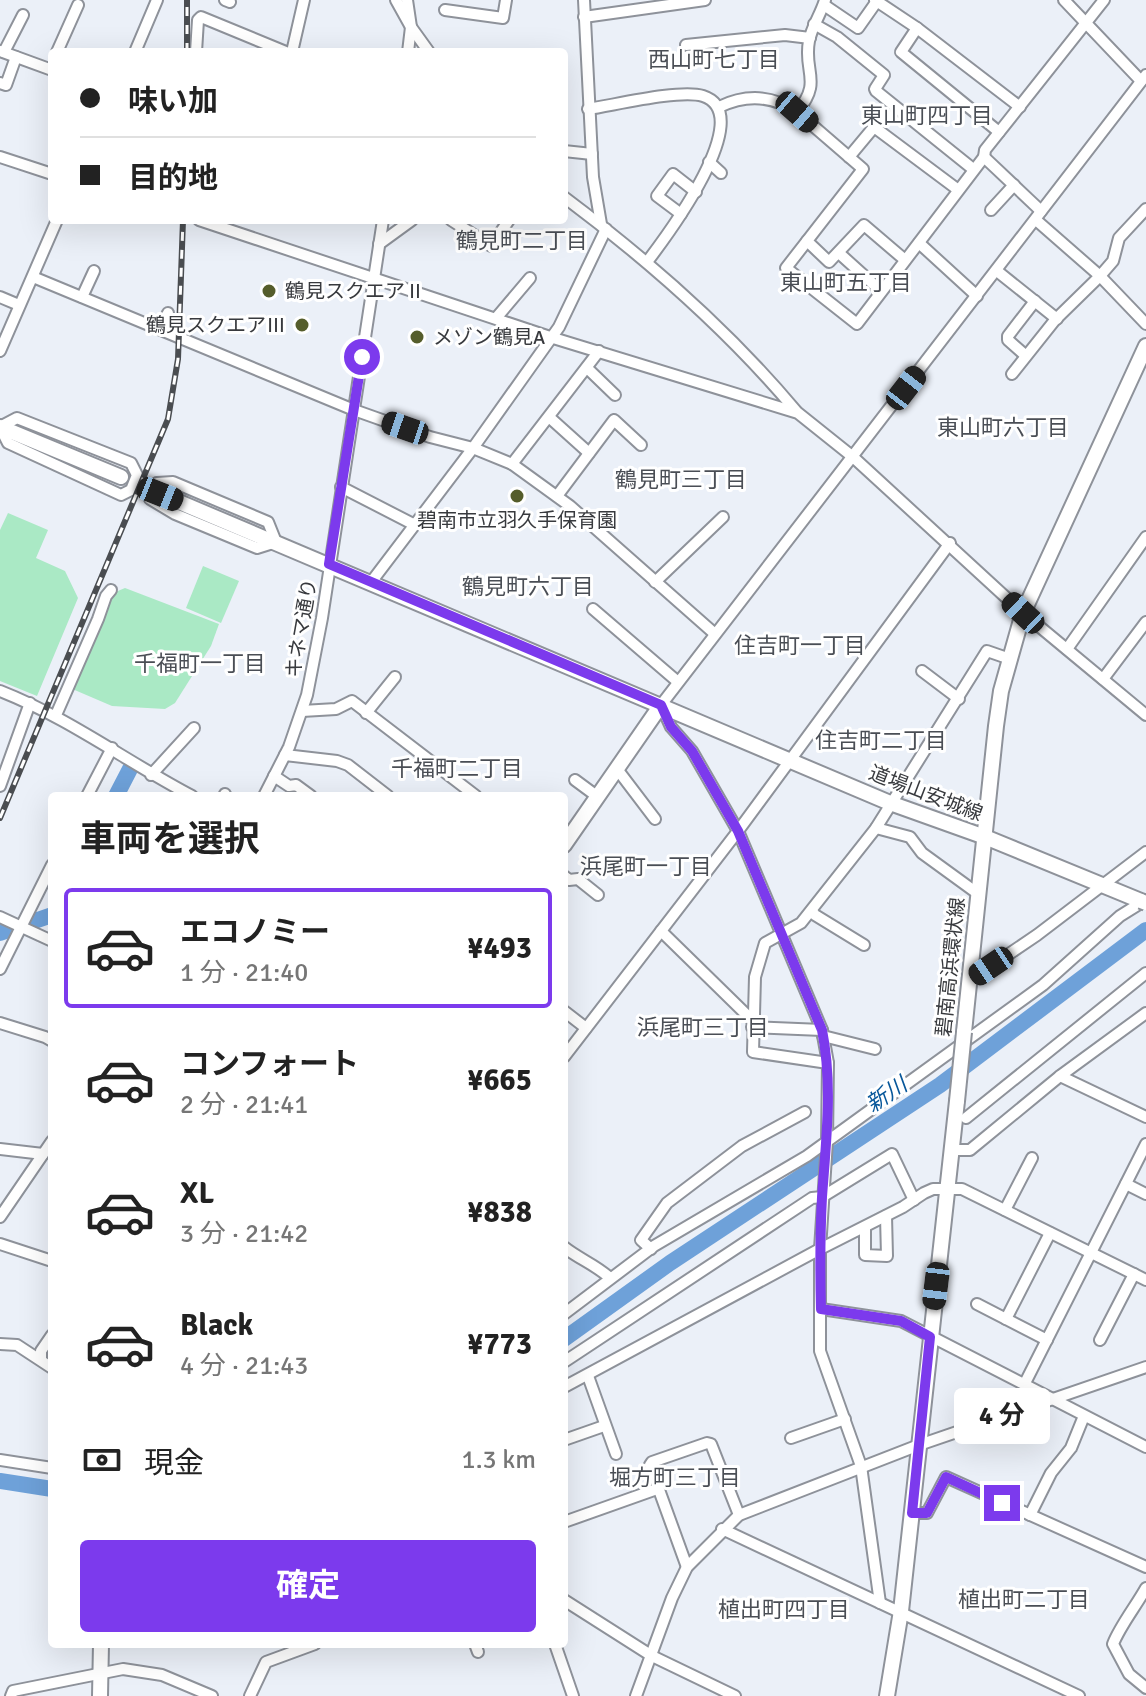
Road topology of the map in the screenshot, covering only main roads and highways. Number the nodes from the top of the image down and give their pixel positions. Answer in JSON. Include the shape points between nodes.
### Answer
{"nodes":[{"id":1,"x":1146,"y":346,"type":"edge"},
{"id":2,"x":0,"y":427,"type":"edge"},
{"id":3,"x":121,"y":477,"type":"tunnel mouth"},
{"id":4,"x":160,"y":494,"type":"tunnel mouth"},
{"id":5,"x":661,"y":705,"type":"junction"},
{"id":6,"x":985,"y":837,"type":"junction"},
{"id":7,"x":568,"y":839,"type":"edge"},
{"id":8,"x":1144,"y":901,"type":"edge"},
{"id":9,"x":101,"y":1648,"type":"edge"},
{"id":10,"x":100,"y":1696,"type":"edge"},
{"id":11,"x":887,"y":1696,"type":"edge"}],
"edges":[{"from":1,"to":6,"type":"main road","name":"道場山安城線","via":[[1023,613],[996,726]]},
{"from":2,"to":3,"type":"main road"},
{"from":4,"to":5,"type":"main road","name":"道場山安城線"},
{"from":5,"to":6,"type":"main road","name":"道場山安城線","via":[[890,803]]},
{"from":5,"to":7,"type":"main road"},
{"from":6,"to":8,"type":"main road"},
{"from":6,"to":11,"type":"main road","name":"碧南高浜環状線","bridge":true,"via":[[901,1611]]},
{"from":9,"to":10,"type":"main road"}]}
